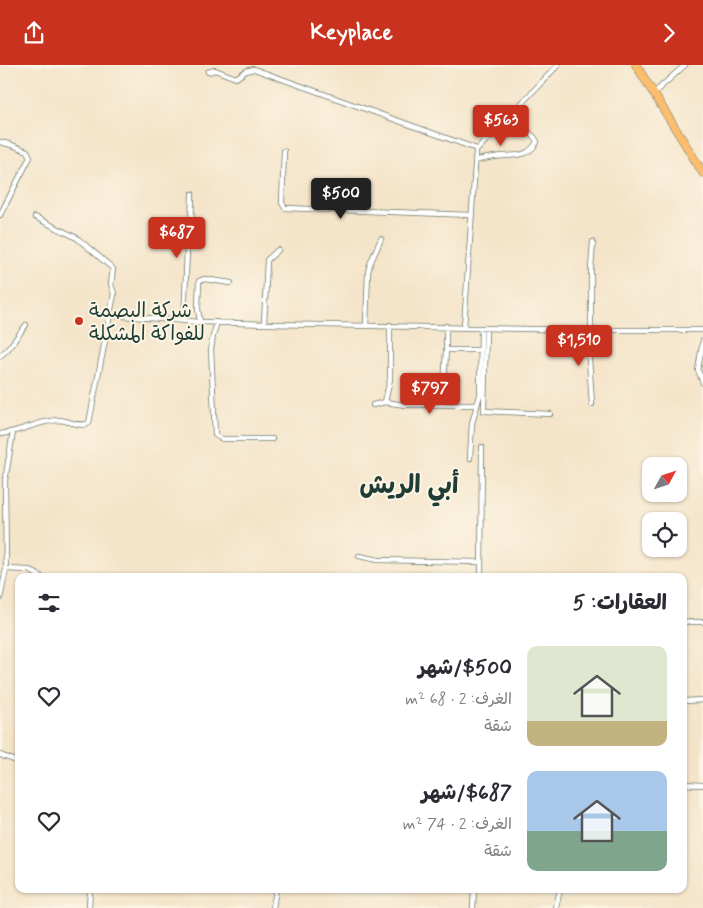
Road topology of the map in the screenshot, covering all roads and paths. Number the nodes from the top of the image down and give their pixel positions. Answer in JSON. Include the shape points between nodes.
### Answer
{"nodes":[{"id":1,"x":558,"y":65,"type":"edge"},
{"id":2,"x":636,"y":65,"type":"edge"},
{"id":3,"x":685,"y":65,"type":"edge"},
{"id":4,"x":208,"y":72,"type":"dead end"},
{"id":5,"x":654,"y":93,"type":"junction"},
{"id":6,"x":512,"y":112,"type":"junction"},
{"id":7,"x":0,"y":143,"type":"edge"},
{"id":8,"x":477,"y":149,"type":"junction"},
{"id":9,"x":284,"y":151,"type":"dead end"},
{"id":10,"x":475,"y":161,"type":"junction"},
{"id":11,"x":703,"y":173,"type":"edge"},
{"id":12,"x":192,"y":194,"type":"dead end"},
{"id":13,"x":0,"y":215,"type":"edge"},
{"id":14,"x":471,"y":215,"type":"junction"},
{"id":15,"x":35,"y":217,"type":"dead end"},
{"id":16,"x":381,"y":239,"type":"dead end"},
{"id":17,"x":593,"y":242,"type":"dead end"},
{"id":18,"x":278,"y":250,"type":"dead end"},
{"id":19,"x":231,"y":283,"type":"dead end"},
{"id":20,"x":110,"y":315,"type":"junction"},
{"id":21,"x":184,"y":321,"type":"junction"},
{"id":22,"x":200,"y":322,"type":"junction"},
{"id":23,"x":217,"y":322,"type":"junction"},
{"id":24,"x":264,"y":324,"type":"junction"},
{"id":25,"x":26,"y":325,"type":"dead end"},
{"id":26,"x":366,"y":325,"type":"junction"},
{"id":27,"x":390,"y":325,"type":"junction"},
{"id":28,"x":446,"y":326,"type":"junction"},
{"id":29,"x":464,"y":327,"type":"junction"},
{"id":30,"x":483,"y":328,"type":"junction"},
{"id":31,"x":589,"y":330,"type":"junction"},
{"id":32,"x":703,"y":330,"type":"edge"},
{"id":33,"x":703,"y":340,"type":"edge"},
{"id":34,"x":446,"y":350,"type":"junction"},
{"id":35,"x":481,"y":350,"type":"junction"},
{"id":36,"x":0,"y":356,"type":"edge"},
{"id":37,"x":703,"y":383,"type":"edge"},
{"id":38,"x":385,"y":402,"type":"junction"},
{"id":39,"x":592,"y":404,"type":"dead end"},
{"id":40,"x":373,"y":405,"type":"dead end"},
{"id":41,"x":442,"y":405,"type":"junction"},
{"id":42,"x":476,"y":405,"type":"junction"},
{"id":43,"x":550,"y":414,"type":"dead end"},
{"id":44,"x":13,"y":431,"type":"junction"},
{"id":45,"x":0,"y":434,"type":"edge"},
{"id":46,"x":272,"y":439,"type":"dead end"},
{"id":47,"x":482,"y":447,"type":"dead end"},
{"id":48,"x":470,"y":458,"type":"dead end"},
{"id":49,"x":358,"y":556,"type":"dead end"},
{"id":50,"x":481,"y":562,"type":"junction"},
{"id":51,"x":6,"y":569,"type":"junction"},
{"id":52,"x":34,"y":573,"type":"edge"},
{"id":53,"x":481,"y":573,"type":"edge"},
{"id":54,"x":0,"y":599,"type":"edge"},
{"id":55,"x":687,"y":622,"type":"edge"},
{"id":56,"x":703,"y":622,"type":"edge"},
{"id":57,"x":703,"y":700,"type":"edge"},
{"id":58,"x":687,"y":701,"type":"edge"},
{"id":59,"x":0,"y":755,"type":"edge"},
{"id":60,"x":15,"y":761,"type":"edge"},
{"id":61,"x":687,"y":784,"type":"edge"},
{"id":62,"x":703,"y":785,"type":"edge"},
{"id":63,"x":90,"y":893,"type":"edge"},
{"id":64,"x":274,"y":893,"type":"edge"},
{"id":65,"x":474,"y":893,"type":"edge"},
{"id":66,"x":559,"y":893,"type":"edge"},
{"id":67,"x":89,"y":908,"type":"edge"},
{"id":68,"x":272,"y":908,"type":"edge"},
{"id":69,"x":473,"y":908,"type":"edge"},
{"id":70,"x":556,"y":908,"type":"edge"}],
"edges":[{"from":1,"to":6,"type":"street"},
{"from":2,"to":5,"type":"main road"},
{"from":3,"to":5,"type":"street"},
{"from":4,"to":8,"type":"street","via":[[214,70],[236,78],[254,69]]},
{"from":5,"to":11,"type":"main road"},
{"from":6,"to":8,"type":"street"},
{"from":6,"to":10,"type":"street","via":[[535,138],[536,145],[524,155]]},
{"from":7,"to":13,"type":"street","via":[[27,151],[30,157]]},
{"from":8,"to":10,"type":"street"},
{"from":9,"to":14,"type":"street","via":[[282,203],[285,208]]},
{"from":10,"to":14,"type":"street"},
{"from":12,"to":21,"type":"street"},
{"from":14,"to":29,"type":"street"},
{"from":15,"to":20,"type":"street","via":[[77,238],[112,268],[114,294]]},
{"from":16,"to":26,"type":"street","via":[[368,272]]},
{"from":17,"to":31,"type":"street"},
{"from":18,"to":24,"type":"street","via":[[267,260]]},
{"from":19,"to":22,"type":"street","via":[[199,281]]},
{"from":20,"to":21,"type":"street"},
{"from":20,"to":44,"type":"street","via":[[89,423],[54,420]]},
{"from":21,"to":22,"type":"street"},
{"from":22,"to":23,"type":"street"},
{"from":23,"to":24,"type":"street"},
{"from":23,"to":46,"type":"street","via":[[211,349],[215,435],[222,439]]},
{"from":24,"to":26,"type":"street"},
{"from":25,"to":36,"type":"street"},
{"from":26,"to":27,"type":"street"},
{"from":27,"to":28,"type":"street"},
{"from":27,"to":38,"type":"street","via":[[390,379]]},
{"from":28,"to":29,"type":"street"},
{"from":28,"to":34,"type":"street"},
{"from":29,"to":30,"type":"street"},
{"from":30,"to":31,"type":"street"},
{"from":30,"to":35,"type":"street"},
{"from":30,"to":43,"type":"street","via":[[484,411]]},
{"from":31,"to":32,"type":"street"},
{"from":31,"to":39,"type":"street"},
{"from":33,"to":37,"type":"street","via":[[698,370]]},
{"from":34,"to":35,"type":"street"},
{"from":34,"to":41,"type":"street"},
{"from":35,"to":42,"type":"street"},
{"from":38,"to":40,"type":"street"},
{"from":38,"to":41,"type":"street"},
{"from":41,"to":42,"type":"street"},
{"from":42,"to":48,"type":"street"},
{"from":44,"to":45,"type":"street"},
{"from":44,"to":51,"type":"street","via":[[5,481]]},
{"from":47,"to":50,"type":"street"},
{"from":49,"to":50,"type":"street","via":[[378,560]]},
{"from":50,"to":53,"type":"street"},
{"from":51,"to":52,"type":"street"},
{"from":51,"to":54,"type":"street"},
{"from":55,"to":56,"type":"street"},
{"from":57,"to":58,"type":"street"},
{"from":59,"to":60,"type":"street"},
{"from":61,"to":62,"type":"street"},
{"from":63,"to":67,"type":"street"},
{"from":64,"to":68,"type":"street"},
{"from":65,"to":69,"type":"street"},
{"from":66,"to":70,"type":"street"}]}
